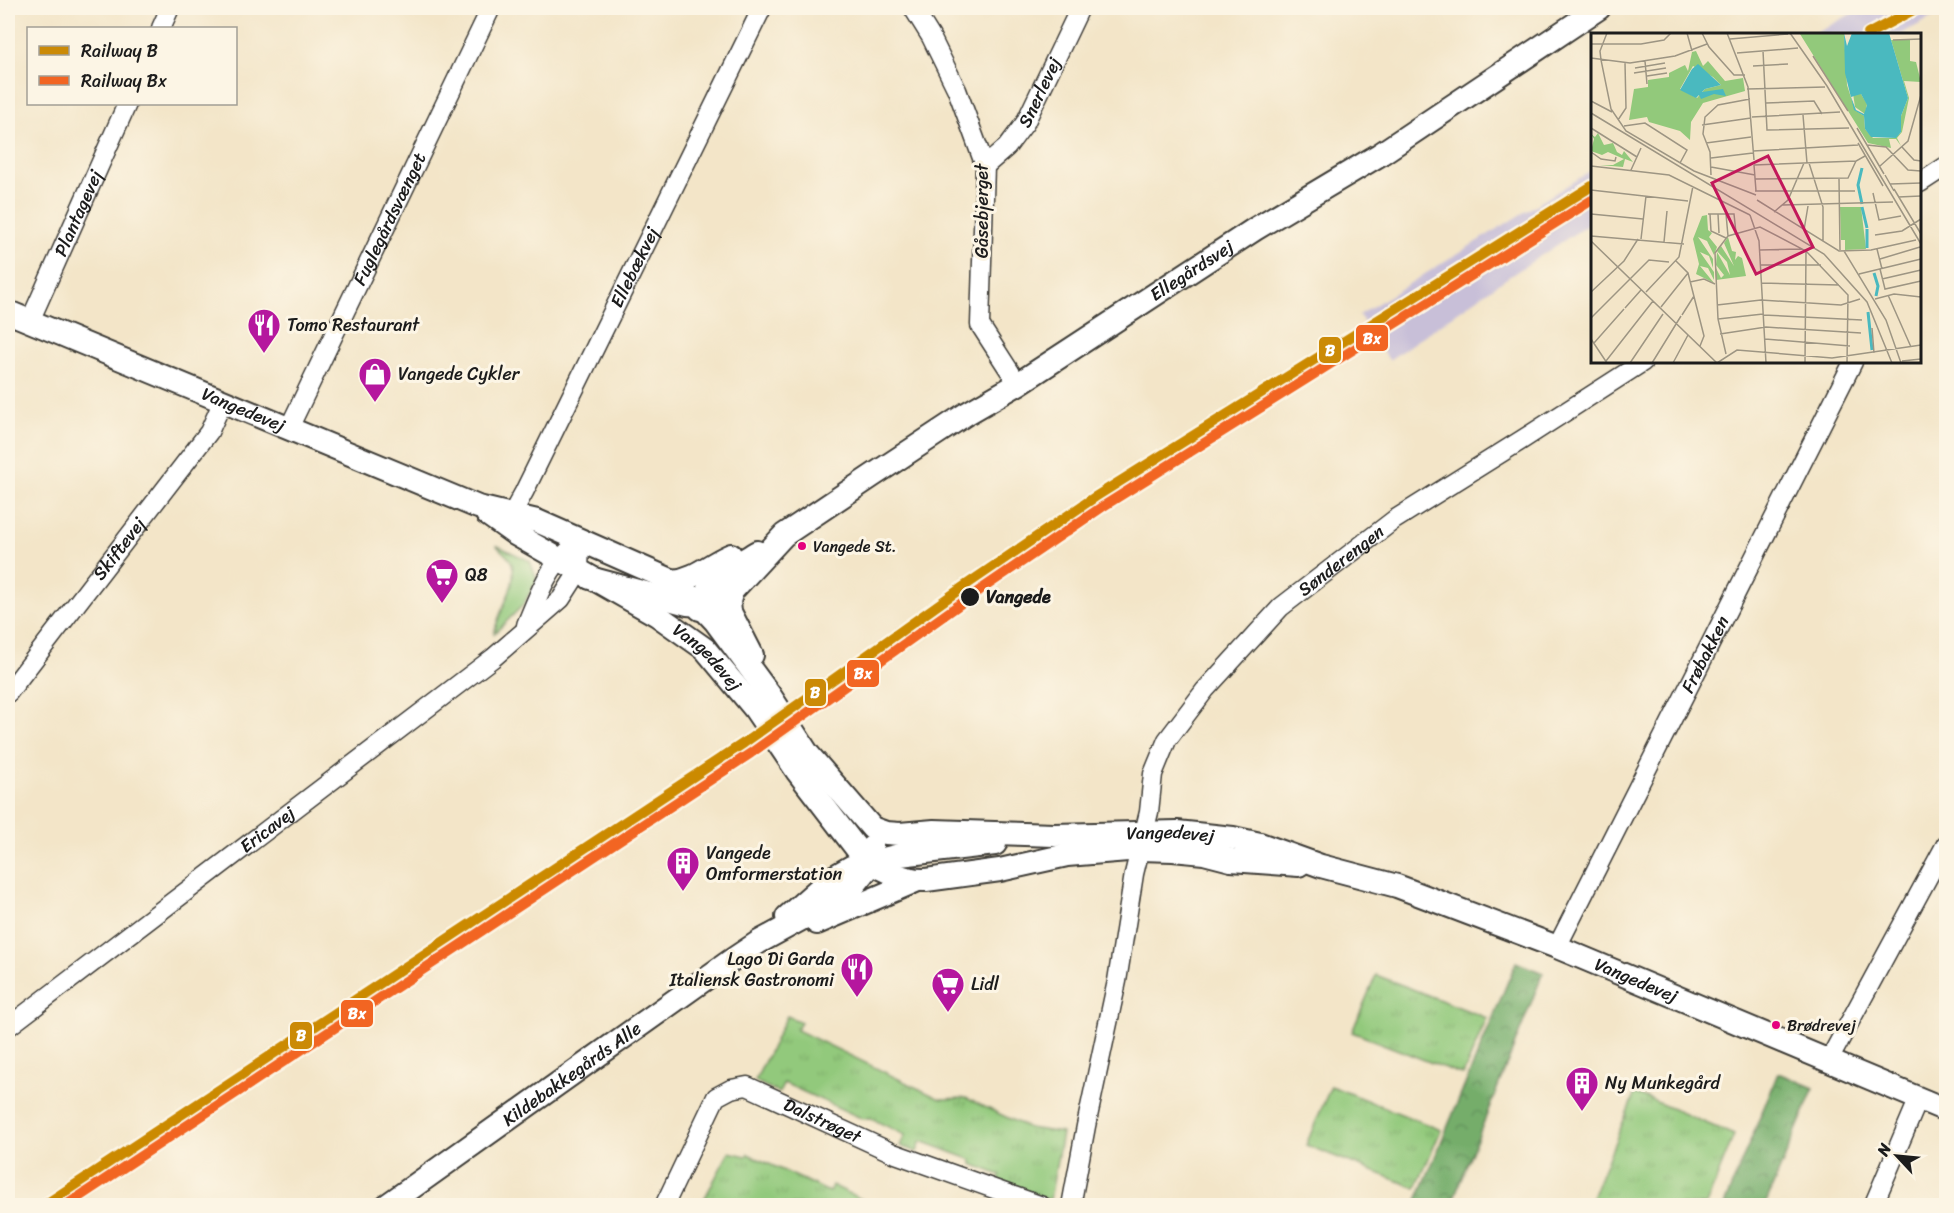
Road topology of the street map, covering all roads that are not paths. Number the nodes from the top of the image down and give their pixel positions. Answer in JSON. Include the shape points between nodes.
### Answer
{"nodes":[{"id":1,"x":170,"y":8,"type":"edge"},
{"id":2,"x":491,"y":8,"type":"edge"},
{"id":3,"x":762,"y":8,"type":"edge"},
{"id":4,"x":913,"y":8,"type":"edge"},
{"id":5,"x":1080,"y":8,"type":"edge"},
{"id":6,"x":1591,"y":10,"type":"edge"},
{"id":7,"x":161,"y":27,"type":"edge"},
{"id":8,"x":127,"y":105,"type":"edge"},
{"id":9,"x":985,"y":166,"type":"junction"},
{"id":10,"x":1947,"y":166,"type":"edge"},
{"id":11,"x":1921,"y":182,"type":"edge"},
{"id":12,"x":8,"y":312,"type":"edge"},
{"id":13,"x":30,"y":321,"type":"junction"},
{"id":14,"x":1641,"y":363,"type":"edge"},
{"id":15,"x":1853,"y":363,"type":"edge"},
{"id":16,"x":1018,"y":384,"type":"junction"},
{"id":17,"x":223,"y":401,"type":"junction"},
{"id":18,"x":289,"y":428,"type":"junction"},
{"id":19,"x":509,"y":521,"type":"junction"},
{"id":20,"x":784,"y":535,"type":"junction"},
{"id":21,"x":580,"y":541,"type":"junction"},
{"id":22,"x":559,"y":559,"type":"junction"},
{"id":23,"x":584,"y":574,"type":"junction"},
{"id":24,"x":673,"y":581,"type":"junction"},
{"id":25,"x":732,"y":591,"type":"junction"},
{"id":26,"x":700,"y":605,"type":"junction"},
{"id":27,"x":524,"y":629,"type":"junction"},
{"id":28,"x":705,"y":649,"type":"junction"},
{"id":29,"x":8,"y":693,"type":"edge"},
{"id":30,"x":765,"y":701,"type":"junction"},
{"id":31,"x":800,"y":764,"type":"junction"},
{"id":32,"x":872,"y":828,"type":"junction"},
{"id":33,"x":1054,"y":835,"type":"junction"},
{"id":34,"x":1142,"y":840,"type":"junction"},
{"id":35,"x":1947,"y":844,"type":"edge"},
{"id":36,"x":875,"y":871,"type":"junction"},
{"id":37,"x":840,"y":895,"type":"junction"},
{"id":38,"x":1557,"y":947,"type":"junction"},
{"id":39,"x":8,"y":1027,"type":"edge"},
{"id":40,"x":1828,"y":1062,"type":"junction"},
{"id":41,"x":1919,"y":1098,"type":"junction"},
{"id":42,"x":1947,"y":1110,"type":"edge"},
{"id":43,"x":386,"y":1206,"type":"edge"},
{"id":44,"x":664,"y":1206,"type":"edge"},
{"id":45,"x":1042,"y":1206,"type":"edge"},
{"id":46,"x":1071,"y":1206,"type":"edge"},
{"id":47,"x":1873,"y":1206,"type":"edge"}],
"edges":[{"from":1,"to":7,"type":"street"},
{"from":2,"to":18,"type":"street","name":"Fuglegårdsvænget"},
{"from":3,"to":19,"type":"street","name":"Ellebækvej"},
{"from":4,"to":9,"type":"street","name":"Gåsebjerget","via":[[957,90]]},
{"from":5,"to":9,"type":"street","name":"Snerlevej","via":[[1025,123],[1007,147]]},
{"from":6,"to":16,"type":"street","name":"Ellegårdsvej","via":[[1379,155],[1255,229]]},
{"from":8,"to":13,"type":"street","name":"Plantagevej"},
{"from":9,"to":16,"type":"street","name":"Gåsebjerget","via":[[980,325]]},
{"from":10,"to":11,"type":"street"},
{"from":12,"to":13,"type":"street","name":"Vangedevej"},
{"from":13,"to":17,"type":"street","name":"Vangedevej"},
{"from":14,"to":34,"type":"street","name":"Sønderengen","via":[[1394,520],[1281,607],[1205,690],[1167,740],[1153,774]]},
{"from":15,"to":38,"type":"street","name":"Frøbakken"},
{"from":16,"to":20,"type":"street","name":"Ellegårdsvej"},
{"from":17,"to":18,"type":"street","name":"Vangedevej"},
{"from":17,"to":29,"type":"street","name":"Skiftevej","via":[[209,432]]},
{"from":18,"to":19,"type":"street","name":"Vangedevej"},
{"from":19,"to":21,"type":"street","name":"Vangedevej","via":[[537,521]]},
{"from":19,"to":22,"type":"street","name":"Vangedevej"},
{"from":20,"to":24,"type":"street","name":"Ellegårdsvej","via":[[712,564],[695,576]]},
{"from":20,"to":25,"type":"street","name":"Ellegårdsvej"},
{"from":20,"to":26,"type":"street","via":[[726,571],[708,589]]},
{"from":21,"to":22,"type":"street","name":"Ericavej"},
{"from":21,"to":23,"type":"street"},
{"from":21,"to":24,"type":"street","name":"Vangedevej"},
{"from":22,"to":23,"type":"street","name":"Vangedevej"},
{"from":22,"to":27,"type":"street","name":"Ericavej"},
{"from":23,"to":26,"type":"street","via":[[675,602]]},
{"from":23,"to":27,"type":"street","name":"Ericavej"},
{"from":23,"to":28,"type":"street","name":"Vangedevej","via":[[657,615]]},
{"from":24,"to":26,"type":"street","name":"Vangedevej"},
{"from":25,"to":26,"type":"street"},
{"from":25,"to":30,"type":"street","via":[[730,612],[745,638]]},
{"from":26,"to":28,"type":"street"},
{"from":26,"to":30,"type":"street","name":"Vangedevej","via":[[715,621]]},
{"from":27,"to":39,"type":"street","name":"Ericavej","via":[[493,658]]},
{"from":28,"to":30,"type":"street","name":"Vangedevej"},
{"from":30,"to":31,"type":"street","name":"Vangedevej"},
{"from":31,"to":32,"type":"street","name":"Vangedevej"},
{"from":31,"to":36,"type":"street","name":"Vangedevej"},
{"from":32,"to":33,"type":"street","name":"Vangedevej","via":[[886,833]]},
{"from":32,"to":36,"type":"street"},
{"from":33,"to":34,"type":"street","name":"Vangedevej"},
{"from":33,"to":36,"type":"street","via":[[916,854],[903,863]]},
{"from":34,"to":36,"type":"street","name":"Vangedevej","via":[[1000,870],[918,880]]},
{"from":34,"to":38,"type":"street","name":"Vangedevej","via":[[1231,860],[1321,866],[1397,886]]},
{"from":34,"to":46,"type":"street"},
{"from":35,"to":40,"type":"street"},
{"from":36,"to":37,"type":"street"},
{"from":36,"to":37,"type":"street"},
{"from":37,"to":43,"type":"street","name":"Kildebakkegårds Alle","via":[[759,942]]},
{"from":38,"to":40,"type":"street","name":"Vangedevej"},
{"from":40,"to":41,"type":"street","name":"Vangedevej"},
{"from":41,"to":42,"type":"street","name":"Vangedevej"},
{"from":41,"to":47,"type":"street"},
{"from":44,"to":45,"type":"street","name":"Dalstrøget","via":[[716,1097],[747,1086],[893,1153]]}]}
